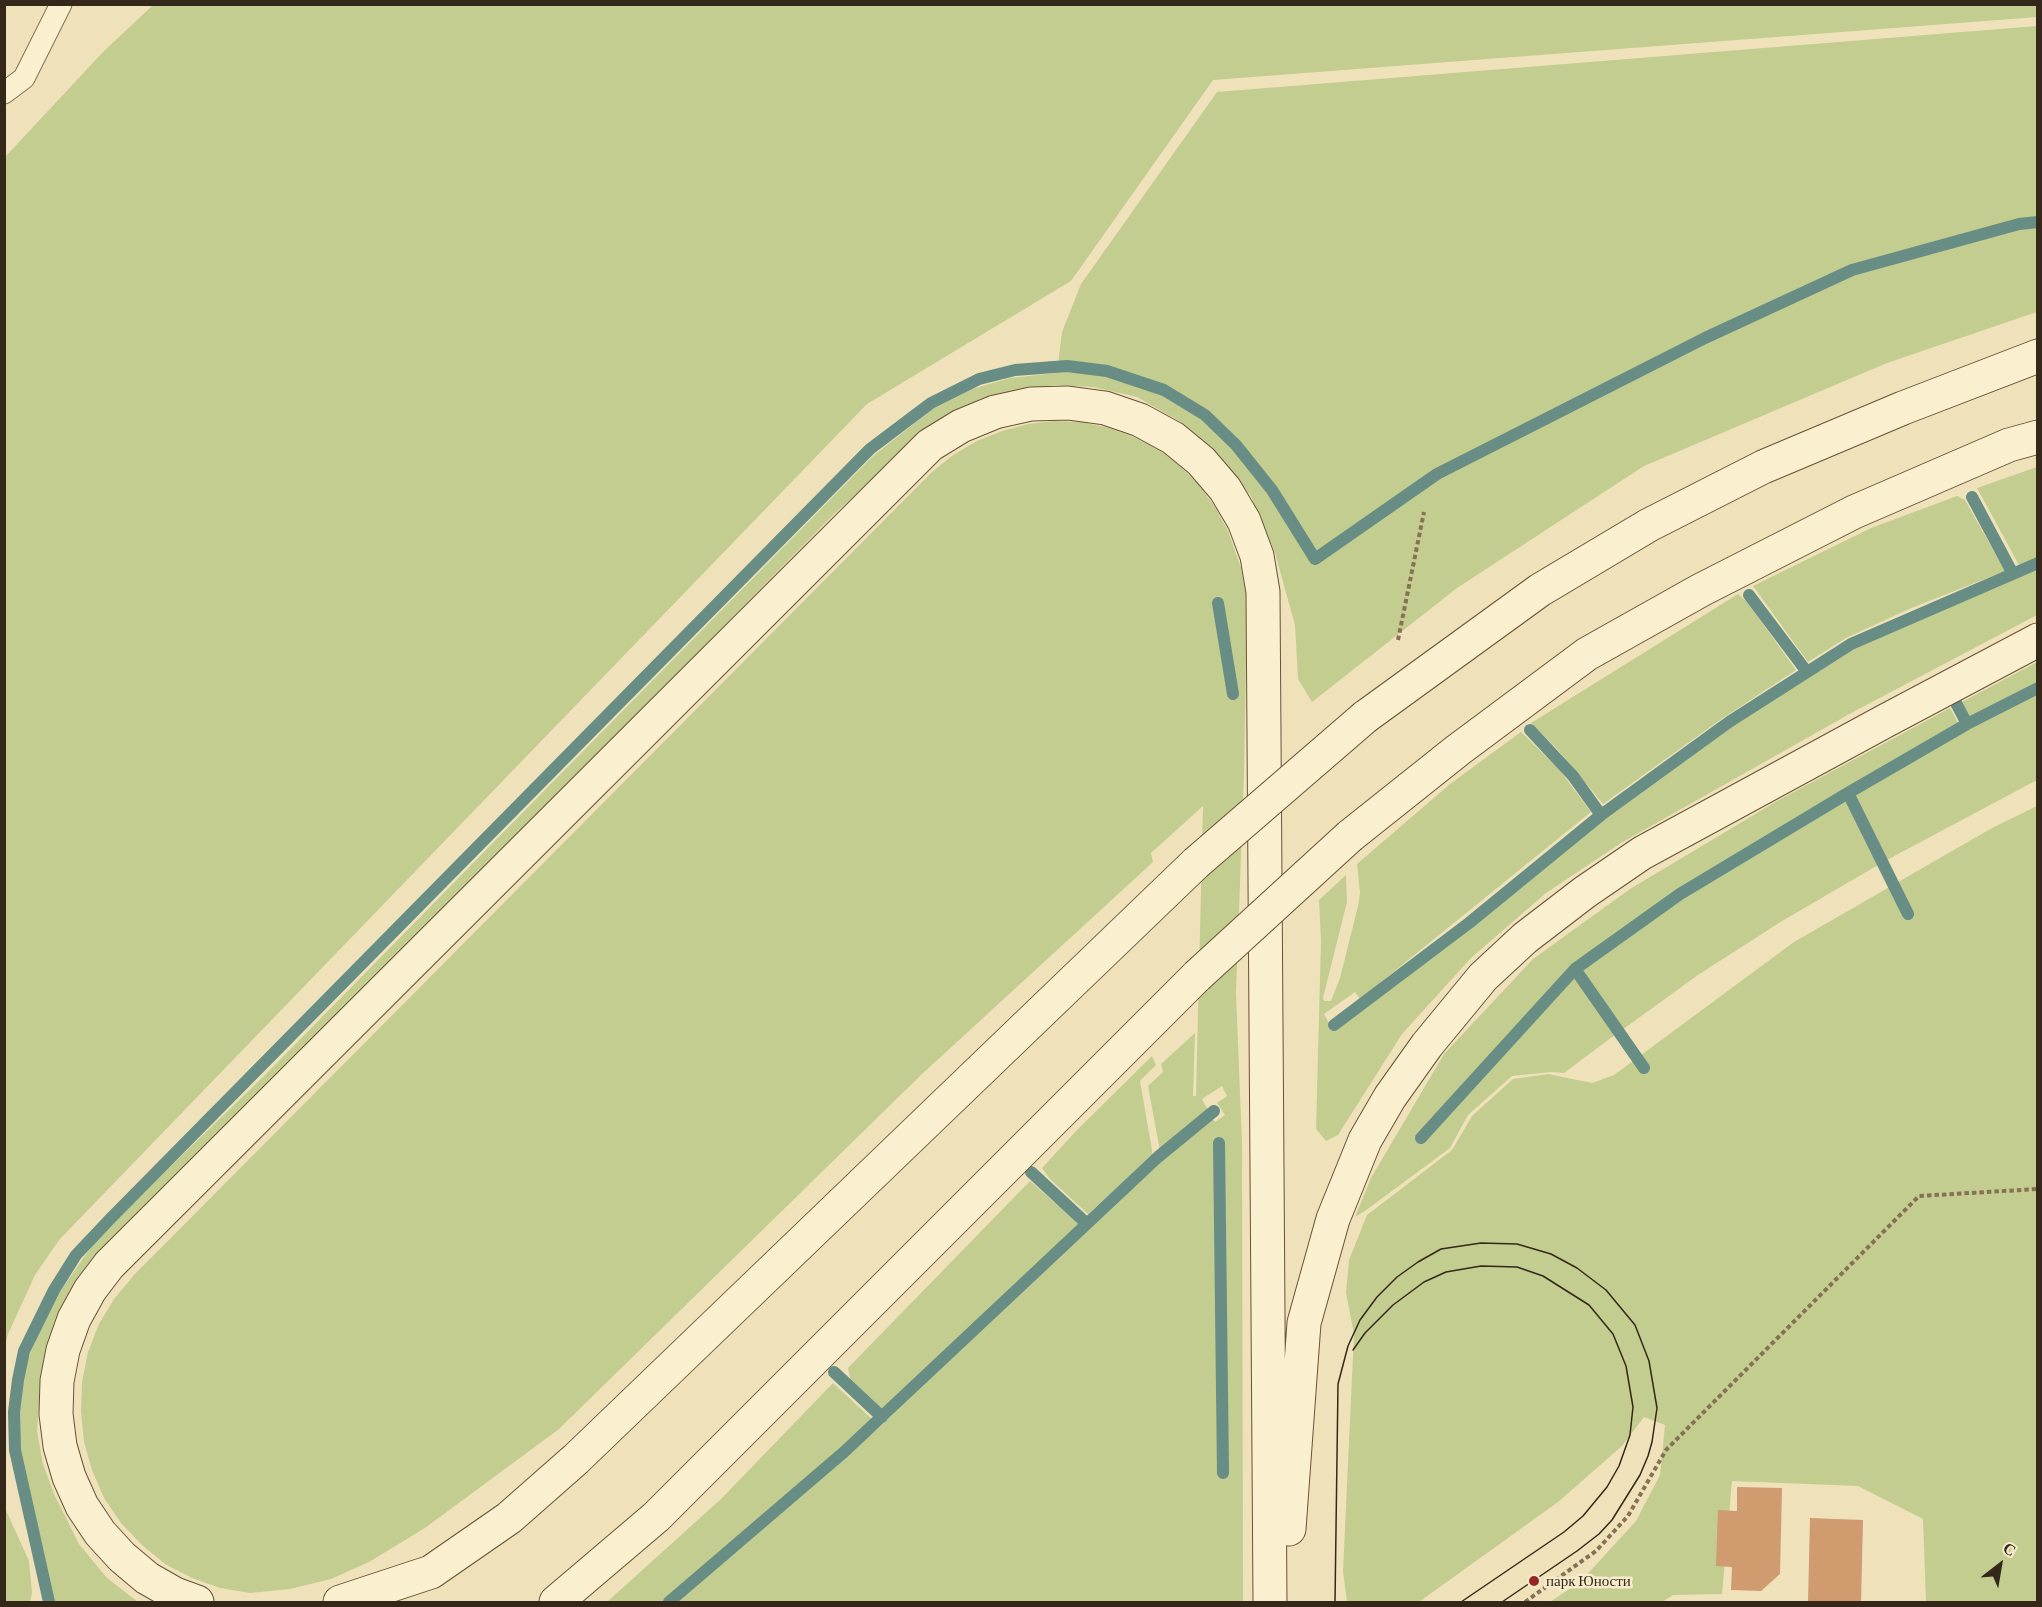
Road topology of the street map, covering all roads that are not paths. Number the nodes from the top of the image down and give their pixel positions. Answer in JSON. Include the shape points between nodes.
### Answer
{"nodes":[{"id":1,"x":61,"y":4,"type":"edge"},
{"id":2,"x":4,"y":93,"type":"edge"},
{"id":3,"x":2037,"y":356,"type":"edge"},
{"id":4,"x":2037,"y":437,"type":"edge"},
{"id":5,"x":2037,"y":640,"type":"edge"},
{"id":6,"x":431,"y":1572,"type":"junction"},
{"id":7,"x":197,"y":1602,"type":"edge"},
{"id":8,"x":340,"y":1602,"type":"edge"},
{"id":9,"x":381,"y":1602,"type":"edge"},
{"id":10,"x":556,"y":1602,"type":"edge"},
{"id":11,"x":1270,"y":1602,"type":"edge"},
{"id":12,"x":1283,"y":1602,"type":"edge"}],
"edges":[{"from":1,"to":2,"type":"lane","via":[[24,78]]},
{"from":3,"to":6,"type":"main road","bridge":true,"via":[[1762,466],[1649,525],[1540,590],[1365,717],[1196,863],[576,1459],[509,1518]]},
{"from":4,"to":10,"type":"main road","bridge":true,"via":[[2009,445],[1854,512],[1701,590],[1587,654],[1458,750],[1350,836],[1197,976],[656,1517]]},
{"from":5,"to":12,"type":"main road","via":[[1642,853],[1525,938],[1483,977],[1427,1045],[1365,1140],[1333,1219],[1304,1323]]},
{"from":6,"to":8,"type":"main road"},
{"from":6,"to":9,"type":"main road"},
{"from":7,"to":11,"type":"main road","via":[[147,1578],[122,1557],[82,1506],[69,1477],[56,1414],[57,1381],[74,1319],[90,1290],[109,1264],[930,445],[995,412],[1032,404],[1068,403],[1105,408],[1140,420],[1173,438],[1201,461],[1225,489],[1244,521],[1257,556],[1263,592]]}]}
